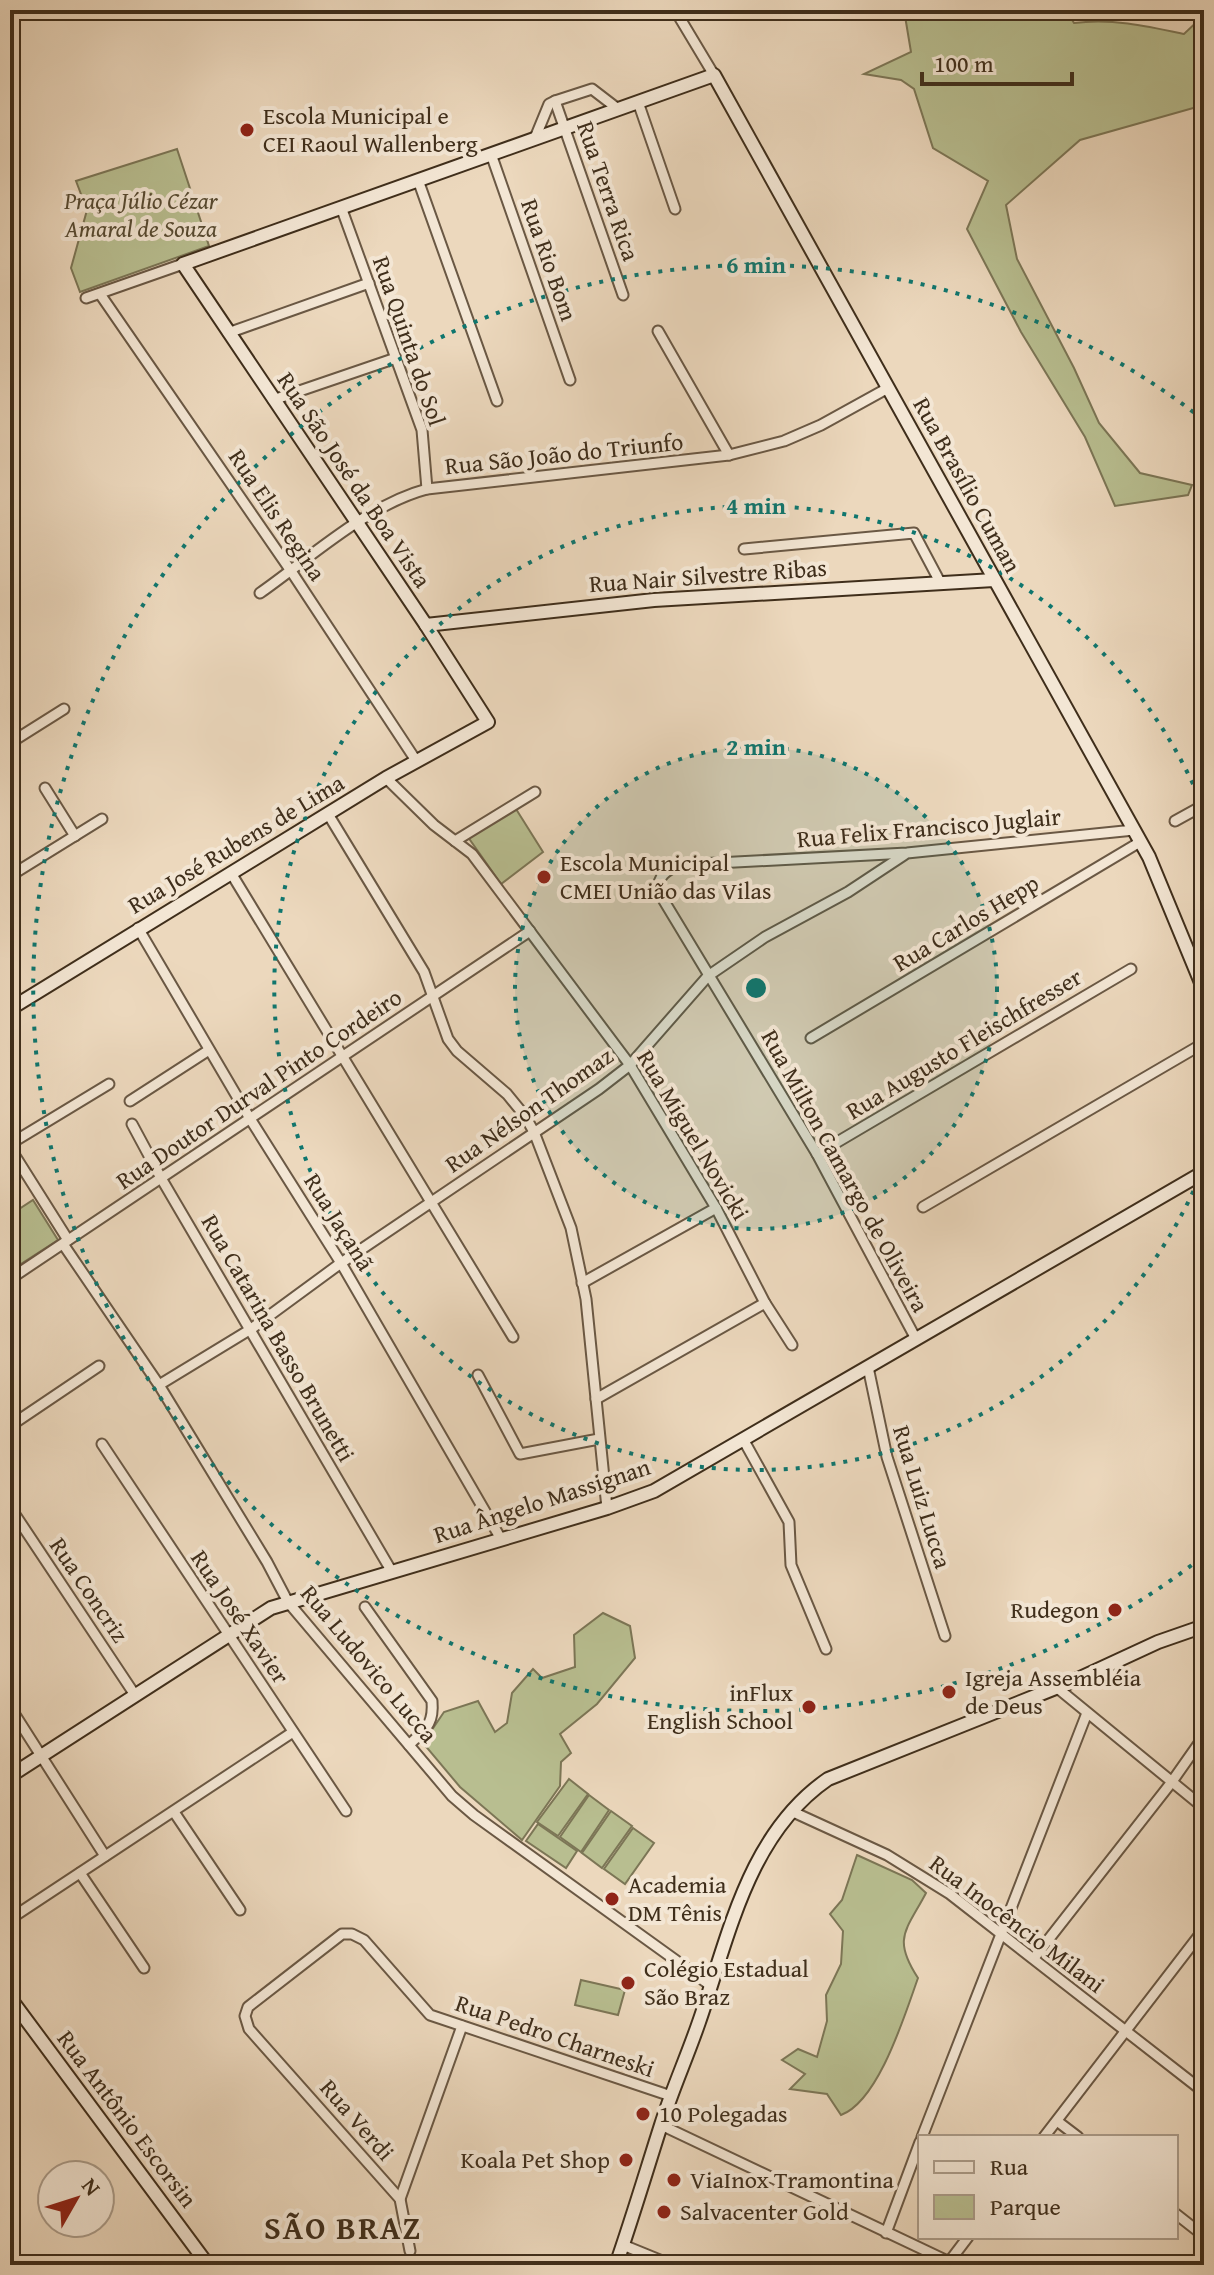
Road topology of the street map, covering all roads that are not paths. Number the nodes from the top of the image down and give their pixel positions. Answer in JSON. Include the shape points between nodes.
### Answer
{"nodes":[{"id":1,"x":675,"y":10,"type":"edge"},
{"id":2,"x":714,"y":75,"type":"junction"},
{"id":3,"x":555,"y":101,"type":"junction"},
{"id":4,"x":638,"y":102,"type":"junction"},
{"id":5,"x":618,"y":109,"type":"junction"},
{"id":6,"x":564,"y":128,"type":"junction"},
{"id":7,"x":535,"y":138,"type":"junction"},
{"id":8,"x":491,"y":154,"type":"junction"},
{"id":9,"x":418,"y":180,"type":"junction"},
{"id":10,"x":341,"y":207,"type":"junction"},
{"id":11,"x":675,"y":209,"type":"dead end"},
{"id":12,"x":183,"y":264,"type":"junction"},
{"id":13,"x":369,"y":283,"type":"junction"},
{"id":14,"x":100,"y":294,"type":"junction"},
{"id":15,"x":623,"y":295,"type":"dead end"},
{"id":16,"x":86,"y":298,"type":"dead end"},
{"id":17,"x":658,"y":331,"type":"dead end"},
{"id":18,"x":228,"y":333,"type":"junction"},
{"id":19,"x":396,"y":358,"type":"junction"},
{"id":20,"x":570,"y":380,"type":"dead end"},
{"id":21,"x":888,"y":388,"type":"junction"},
{"id":22,"x":273,"y":400,"type":"junction"},
{"id":23,"x":497,"y":401,"type":"dead end"},
{"id":24,"x":729,"y":455,"type":"junction"},
{"id":25,"x":427,"y":489,"type":"junction"},
{"id":26,"x":356,"y":524,"type":"junction"},
{"id":27,"x":744,"y":549,"type":"dead end"},
{"id":28,"x":291,"y":571,"type":"junction"},
{"id":29,"x":994,"y":580,"type":"junction"},
{"id":30,"x":940,"y":582,"type":"junction"},
{"id":31,"x":260,"y":593,"type":"dead end"},
{"id":32,"x":426,"y":625,"type":"junction"},
{"id":33,"x":64,"y":709,"type":"dead end"},
{"id":34,"x":488,"y":722,"type":"joint"},
{"id":35,"x":10,"y":729,"type":"edge"},
{"id":36,"x":13,"y":741,"type":"edge"},
{"id":37,"x":417,"y":762,"type":"junction"},
{"id":38,"x":386,"y":778,"type":"junction"},
{"id":39,"x":45,"y":788,"type":"dead end"},
{"id":40,"x":535,"y":792,"type":"dead end"},
{"id":41,"x":1204,"y":805,"type":"edge"},
{"id":42,"x":328,"y":814,"type":"junction"},
{"id":43,"x":102,"y":819,"type":"dead end"},
{"id":44,"x":1175,"y":821,"type":"dead end"},
{"id":45,"x":75,"y":836,"type":"junction"},
{"id":46,"x":1137,"y":836,"type":"junction"},
{"id":47,"x":455,"y":841,"type":"junction"},
{"id":48,"x":907,"y":853,"type":"junction"},
{"id":49,"x":679,"y":865,"type":"joint"},
{"id":50,"x":231,"y":873,"type":"junction"},
{"id":51,"x":10,"y":876,"type":"edge"},
{"id":52,"x":138,"y":928,"type":"junction"},
{"id":53,"x":530,"y":931,"type":"junction"},
{"id":54,"x":1131,"y":969,"type":"dead end"},
{"id":55,"x":708,"y":976,"type":"junction"},
{"id":56,"x":1204,"y":990,"type":"edge"},
{"id":57,"x":434,"y":996,"type":"junction"},
{"id":58,"x":10,"y":1009,"type":"edge"},
{"id":59,"x":811,"y":1038,"type":"dead end"},
{"id":60,"x":1204,"y":1043,"type":"edge"},
{"id":61,"x":209,"y":1050,"type":"junction"},
{"id":62,"x":343,"y":1057,"type":"junction"},
{"id":63,"x":630,"y":1065,"type":"junction"},
{"id":64,"x":109,"y":1084,"type":"dead end"},
{"id":65,"x":130,"y":1101,"type":"dead end"},
{"id":66,"x":249,"y":1117,"type":"junction"},
{"id":67,"x":132,"y":1124,"type":"dead end"},
{"id":68,"x":534,"y":1132,"type":"junction"},
{"id":69,"x":10,"y":1146,"type":"edge"},
{"id":70,"x":817,"y":1154,"type":"junction"},
{"id":71,"x":1204,"y":1172,"type":"edge"},
{"id":72,"x":161,"y":1178,"type":"junction"},
{"id":73,"x":431,"y":1202,"type":"junction"},
{"id":74,"x":923,"y":1207,"type":"dead end"},
{"id":75,"x":716,"y":1208,"type":"junction"},
{"id":76,"x":66,"y":1242,"type":"junction"},
{"id":77,"x":341,"y":1263,"type":"junction"},
{"id":78,"x":10,"y":1279,"type":"edge"},
{"id":79,"x":582,"y":1283,"type":"junction"},
{"id":80,"x":765,"y":1303,"type":"junction"},
{"id":81,"x":251,"y":1329,"type":"junction"},
{"id":82,"x":513,"y":1337,"type":"dead end"},
{"id":83,"x":916,"y":1339,"type":"junction"},
{"id":84,"x":792,"y":1345,"type":"dead end"},
{"id":85,"x":99,"y":1366,"type":"dead end"},
{"id":86,"x":868,"y":1367,"type":"junction"},
{"id":87,"x":478,"y":1375,"type":"dead end"},
{"id":88,"x":159,"y":1385,"type":"junction"},
{"id":89,"x":596,"y":1399,"type":"junction"},
{"id":90,"x":10,"y":1426,"type":"edge"},
{"id":91,"x":599,"y":1439,"type":"junction"},
{"id":92,"x":743,"y":1439,"type":"junction"},
{"id":93,"x":102,"y":1444,"type":"dead end"},
{"id":94,"x":10,"y":1507,"type":"edge"},
{"id":95,"x":607,"y":1508,"type":"junction"},
{"id":96,"x":501,"y":1539,"type":"junction"},
{"id":97,"x":392,"y":1572,"type":"junction"},
{"id":98,"x":288,"y":1602,"type":"junction"},
{"id":99,"x":365,"y":1607,"type":"dead end"},
{"id":100,"x":1204,"y":1626,"type":"edge"},
{"id":101,"x":228,"y":1636,"type":"junction"},
{"id":102,"x":945,"y":1636,"type":"dead end"},
{"id":103,"x":826,"y":1649,"type":"dead end"},
{"id":104,"x":1055,"y":1686,"type":"junction"},
{"id":105,"x":135,"y":1695,"type":"junction"},
{"id":106,"x":10,"y":1707,"type":"edge"},
{"id":107,"x":1087,"y":1713,"type":"junction"},
{"id":108,"x":293,"y":1732,"type":"junction"},
{"id":109,"x":1204,"y":1736,"type":"edge"},
{"id":110,"x":409,"y":1745,"type":"junction"},
{"id":111,"x":40,"y":1757,"type":"junction"},
{"id":112,"x":10,"y":1776,"type":"edge"},
{"id":113,"x":1171,"y":1783,"type":"junction"},
{"id":114,"x":1204,"y":1808,"type":"edge"},
{"id":115,"x":346,"y":1811,"type":"dead end"},
{"id":116,"x":791,"y":1811,"type":"junction"},
{"id":117,"x":174,"y":1812,"type":"junction"},
{"id":118,"x":105,"y":1856,"type":"junction"},
{"id":119,"x":80,"y":1873,"type":"junction"},
{"id":120,"x":240,"y":1910,"type":"dead end"},
{"id":121,"x":10,"y":1919,"type":"edge"},
{"id":122,"x":1204,"y":1929,"type":"edge"},
{"id":123,"x":1000,"y":1932,"type":"junction"},
{"id":124,"x":1034,"y":1958,"type":"junction"},
{"id":125,"x":144,"y":1968,"type":"dead end"},
{"id":126,"x":710,"y":1985,"type":"junction"},
{"id":127,"x":10,"y":1998,"type":"edge"},
{"id":128,"x":462,"y":2026,"type":"junction"},
{"id":129,"x":249,"y":2029,"type":"joint"},
{"id":130,"x":1125,"y":2031,"type":"junction"},
{"id":131,"x":1204,"y":2092,"type":"edge"},
{"id":132,"x":671,"y":2096,"type":"junction"},
{"id":133,"x":1057,"y":2121,"type":"junction"},
{"id":134,"x":661,"y":2125,"type":"junction"},
{"id":135,"x":923,"y":2135,"type":"edge"},
{"id":136,"x":1046,"y":2135,"type":"edge"},
{"id":137,"x":1075,"y":2135,"type":"edge"},
{"id":138,"x":918,"y":2148,"type":"edge"},
{"id":139,"x":400,"y":2199,"type":"junction"},
{"id":140,"x":1178,"y":2216,"type":"edge"},
{"id":141,"x":886,"y":2233,"type":"junction"},
{"id":142,"x":1204,"y":2236,"type":"edge"},
{"id":143,"x":967,"y":2239,"type":"edge"},
{"id":144,"x":623,"y":2245,"type":"junction"},
{"id":145,"x":410,"y":2251,"type":"dead end"},
{"id":146,"x":206,"y":2262,"type":"edge"},
{"id":147,"x":952,"y":2263,"type":"edge"},
{"id":148,"x":190,"y":2265,"type":"edge"},
{"id":149,"x":616,"y":2265,"type":"edge"},
{"id":150,"x":672,"y":2265,"type":"edge"}],
"edges":[{"from":1,"to":2,"type":"street","name":"Rua Brasílio Cuman"},
{"from":2,"to":4,"type":"street"},
{"from":2,"to":21,"type":"street","name":"Rua Brasílio Cuman"},
{"from":3,"to":5,"type":"street","via":[[592,89]]},
{"from":3,"to":6,"type":"street","name":"Rua Terra Rica"},
{"from":3,"to":7,"type":"street"},
{"from":4,"to":5,"type":"street"},
{"from":4,"to":11,"type":"street"},
{"from":5,"to":6,"type":"street"},
{"from":6,"to":7,"type":"street"},
{"from":6,"to":15,"type":"street","name":"Rua Terra Rica"},
{"from":7,"to":8,"type":"street"},
{"from":8,"to":9,"type":"street"},
{"from":8,"to":20,"type":"street","name":"Rua Rio Bom"},
{"from":9,"to":10,"type":"street"},
{"from":9,"to":23,"type":"street"},
{"from":10,"to":12,"type":"street"},
{"from":10,"to":13,"type":"street","name":"Rua Quinta do Sol"},
{"from":12,"to":14,"type":"street"},
{"from":12,"to":18,"type":"street","name":"Rua São José da Boa Vista"},
{"from":13,"to":18,"type":"street"},
{"from":13,"to":19,"type":"street","name":"Rua Quinta do Sol"},
{"from":14,"to":16,"type":"street"},
{"from":14,"to":28,"type":"street","name":"Rua Elis Regina"},
{"from":17,"to":24,"type":"street"},
{"from":18,"to":22,"type":"street","name":"Rua São José da Boa Vista"},
{"from":19,"to":22,"type":"street"},
{"from":19,"to":25,"type":"street","name":"Rua Quinta do Sol","via":[[422,430]]},
{"from":21,"to":24,"type":"street","name":"Rua São João do Triunfo","via":[[784,441]]},
{"from":21,"to":29,"type":"street","name":"Rua Brasílio Cuman"},
{"from":22,"to":26,"type":"street","name":"Rua São José da Boa Vista"},
{"from":24,"to":25,"type":"street","name":"Rua São João do Triunfo"},
{"from":25,"to":26,"type":"street","name":"Rua São João do Triunfo","via":[[394,500]]},
{"from":26,"to":28,"type":"street","name":"Rua São João do Triunfo"},
{"from":26,"to":32,"type":"street","name":"Rua São José da Boa Vista"},
{"from":27,"to":30,"type":"street","via":[[914,533]]},
{"from":28,"to":31,"type":"street","name":"Rua São João do Triunfo"},
{"from":28,"to":37,"type":"street","name":"Rua Elis Regina"},
{"from":29,"to":30,"type":"street","name":"Rua Nair Silvestre Ribas"},
{"from":29,"to":46,"type":"street","name":"Rua Brasílio Cuman"},
{"from":30,"to":32,"type":"street","name":"Rua Nair Silvestre Ribas","via":[[654,600]]},
{"from":32,"to":34,"type":"street","name":"Rua São José da Boa Vista"},
{"from":33,"to":36,"type":"street"},
{"from":34,"to":37,"type":"street","name":"Rua José Rubens de Lima"},
{"from":35,"to":36,"type":"street"},
{"from":37,"to":38,"type":"street","name":"Rua José Rubens de Lima"},
{"from":38,"to":42,"type":"street","name":"Rua José Rubens de Lima"},
{"from":38,"to":47,"type":"street","name":"Rua Miguel Novicki"},
{"from":39,"to":45,"type":"street"},
{"from":40,"to":47,"type":"street"},
{"from":41,"to":44,"type":"street"},
{"from":42,"to":50,"type":"street","name":"Rua José Rubens de Lima"},
{"from":42,"to":57,"type":"street"},
{"from":43,"to":45,"type":"street"},
{"from":45,"to":51,"type":"street"},
{"from":46,"to":48,"type":"street","name":"Rua Felix Francisco Juglair"},
{"from":46,"to":56,"type":"street","name":"Rua Brasílio Cuman"},
{"from":46,"to":59,"type":"street","name":"Rua Carlos Hepp"},
{"from":47,"to":53,"type":"street","name":"Rua Miguel Novicki","via":[[472,854]]},
{"from":48,"to":49,"type":"street","name":"Rua Felix Francisco Juglair"},
{"from":48,"to":55,"type":"street","name":"Rua Nélson Thomaz"},
{"from":49,"to":55,"type":"street","name":"Rua Milton Camargo de Oliveira","via":[[666,871],[658,891]]},
{"from":50,"to":52,"type":"street","name":"Rua José Rubens de Lima"},
{"from":50,"to":62,"type":"street"},
{"from":52,"to":58,"type":"street","name":"Rua José Rubens de Lima"},
{"from":52,"to":61,"type":"street","name":"Rua Jaçanã"},
{"from":53,"to":57,"type":"street","name":"Rua Doutor Durval Pinto Cordeiro"},
{"from":53,"to":63,"type":"street","name":"Rua Miguel Novicki"},
{"from":54,"to":70,"type":"street","name":"Rua Augusto Fleischfresser"},
{"from":55,"to":63,"type":"street","name":"Rua Nélson Thomaz"},
{"from":55,"to":70,"type":"street","name":"Rua Milton Camargo de Oliveira"},
{"from":57,"to":62,"type":"street","name":"Rua Doutor Durval Pinto Cordeiro"},
{"from":57,"to":68,"type":"street","via":[[448,1039],[507,1094]]},
{"from":60,"to":74,"type":"street"},
{"from":61,"to":65,"type":"street"},
{"from":61,"to":66,"type":"street","name":"Rua Jaçanã"},
{"from":62,"to":66,"type":"street","name":"Rua Doutor Durval Pinto Cordeiro"},
{"from":62,"to":73,"type":"street"},
{"from":63,"to":68,"type":"street","name":"Rua Nélson Thomaz"},
{"from":63,"to":75,"type":"street","name":"Rua Miguel Novicki"},
{"from":64,"to":69,"type":"street"},
{"from":66,"to":72,"type":"street","name":"Rua Doutor Durval Pinto Cordeiro"},
{"from":66,"to":77,"type":"street","name":"Rua Jaçanã"},
{"from":67,"to":72,"type":"street","name":"Rua Catarina Basso Brunetti"},
{"from":68,"to":73,"type":"street","name":"Rua Nélson Thomaz"},
{"from":68,"to":79,"type":"street","via":[[571,1228]]},
{"from":69,"to":76,"type":"street","name":"Rua Ludovico Lucca"},
{"from":70,"to":83,"type":"street","name":"Rua Milton Camargo de Oliveira"},
{"from":71,"to":83,"type":"street","name":"Rua Ângelo Massignan"},
{"from":72,"to":76,"type":"street","name":"Rua Doutor Durval Pinto Cordeiro"},
{"from":72,"to":81,"type":"street","name":"Rua Catarina Basso Brunetti"},
{"from":73,"to":77,"type":"street","name":"Rua Nélson Thomaz"},
{"from":73,"to":82,"type":"street"},
{"from":75,"to":79,"type":"street"},
{"from":75,"to":80,"type":"street","name":"Rua Miguel Novicki"},
{"from":76,"to":78,"type":"street","name":"Rua Doutor Durval Pinto Cordeiro"},
{"from":76,"to":88,"type":"street","name":"Rua Ludovico Lucca"},
{"from":77,"to":81,"type":"street","name":"Rua Nélson Thomaz"},
{"from":77,"to":96,"type":"street","name":"Rua Jaçanã"},
{"from":79,"to":89,"type":"street"},
{"from":80,"to":84,"type":"street","name":"Rua Miguel Novicki"},
{"from":80,"to":89,"type":"street"},
{"from":81,"to":88,"type":"street","name":"Rua Nélson Thomaz"},
{"from":81,"to":97,"type":"street","name":"Rua Catarina Basso Brunetti"},
{"from":83,"to":86,"type":"street","name":"Rua Ângelo Massignan"},
{"from":85,"to":90,"type":"street"},
{"from":86,"to":92,"type":"street","name":"Rua Ângelo Massignan"},
{"from":86,"to":102,"type":"street","name":"Rua Luiz Lucca","via":[[887,1457]]},
{"from":87,"to":91,"type":"street","via":[[520,1454]]},
{"from":88,"to":98,"type":"street","name":"Rua Ludovico Lucca"},
{"from":89,"to":91,"type":"street"},
{"from":91,"to":95,"type":"street"},
{"from":92,"to":95,"type":"street","name":"Rua Ângelo Massignan","via":[[654,1491]]},
{"from":92,"to":103,"type":"street","via":[[789,1522],[791,1565]]},
{"from":93,"to":101,"type":"street","name":"Rua José Xavier"},
{"from":94,"to":105,"type":"street","name":"Rua Concriz"},
{"from":95,"to":96,"type":"street","name":"Rua Ângelo Massignan"},
{"from":96,"to":97,"type":"street","name":"Rua Ângelo Massignan"},
{"from":97,"to":98,"type":"street","name":"Rua Ângelo Massignan"},
{"from":98,"to":101,"type":"street","name":"Rua Ângelo Massignan"},
{"from":98,"to":110,"type":"street","name":"Rua Ludovico Lucca"},
{"from":99,"to":110,"type":"street","via":[[432,1701],[429,1726]]},
{"from":100,"to":104,"type":"street"},
{"from":101,"to":105,"type":"street","name":"Rua Ângelo Massignan"},
{"from":101,"to":108,"type":"street","name":"Rua José Xavier"},
{"from":104,"to":107,"type":"street"},
{"from":104,"to":116,"type":"street","via":[[828,1779]]},
{"from":105,"to":111,"type":"street","name":"Rua Ângelo Massignan"},
{"from":106,"to":111,"type":"street"},
{"from":107,"to":113,"type":"street"},
{"from":107,"to":123,"type":"street"},
{"from":108,"to":115,"type":"street","name":"Rua José Xavier"},
{"from":108,"to":117,"type":"street"},
{"from":109,"to":113,"type":"street"},
{"from":110,"to":126,"type":"street","name":"Rua Ludovico Lucca","via":[[474,1815]]},
{"from":111,"to":112,"type":"street","name":"Rua Ângelo Massignan"},
{"from":111,"to":118,"type":"street"},
{"from":113,"to":114,"type":"street"},
{"from":113,"to":124,"type":"street"},
{"from":116,"to":123,"type":"street","name":"Rua Inocêncio Milani","via":[[887,1855]]},
{"from":116,"to":126,"type":"street","via":[[753,1869]]},
{"from":117,"to":118,"type":"street"},
{"from":117,"to":120,"type":"street"},
{"from":118,"to":119,"type":"street"},
{"from":119,"to":121,"type":"street"},
{"from":119,"to":125,"type":"street"},
{"from":122,"to":130,"type":"street"},
{"from":123,"to":124,"type":"street","name":"Rua Inocêncio Milani"},
{"from":123,"to":135,"type":"street"},
{"from":124,"to":130,"type":"street","name":"Rua Inocêncio Milani"},
{"from":126,"to":132,"type":"street"},
{"from":127,"to":146,"type":"street","name":"Rua Antônio Escorsin"},
{"from":128,"to":129,"type":"street","name":"Rua Pedro Charneski","via":[[430,2015],[364,1940],[342,1934],[248,2007]]},
{"from":128,"to":132,"type":"street","name":"Rua Pedro Charneski"},
{"from":128,"to":139,"type":"street"},
{"from":129,"to":139,"type":"street","name":"Rua Verdi"},
{"from":130,"to":131,"type":"street","name":"Rua Inocêncio Milani"},
{"from":130,"to":133,"type":"street"},
{"from":132,"to":134,"type":"street"},
{"from":133,"to":136,"type":"street"},
{"from":133,"to":137,"type":"street"},
{"from":134,"to":141,"type":"street"},
{"from":134,"to":144,"type":"street"},
{"from":138,"to":141,"type":"street"},
{"from":139,"to":145,"type":"street"},
{"from":140,"to":142,"type":"street"},
{"from":141,"to":147,"type":"street"},
{"from":143,"to":147,"type":"street"},
{"from":144,"to":149,"type":"street"},
{"from":144,"to":150,"type":"street"},
{"from":146,"to":148,"type":"street"}]}
